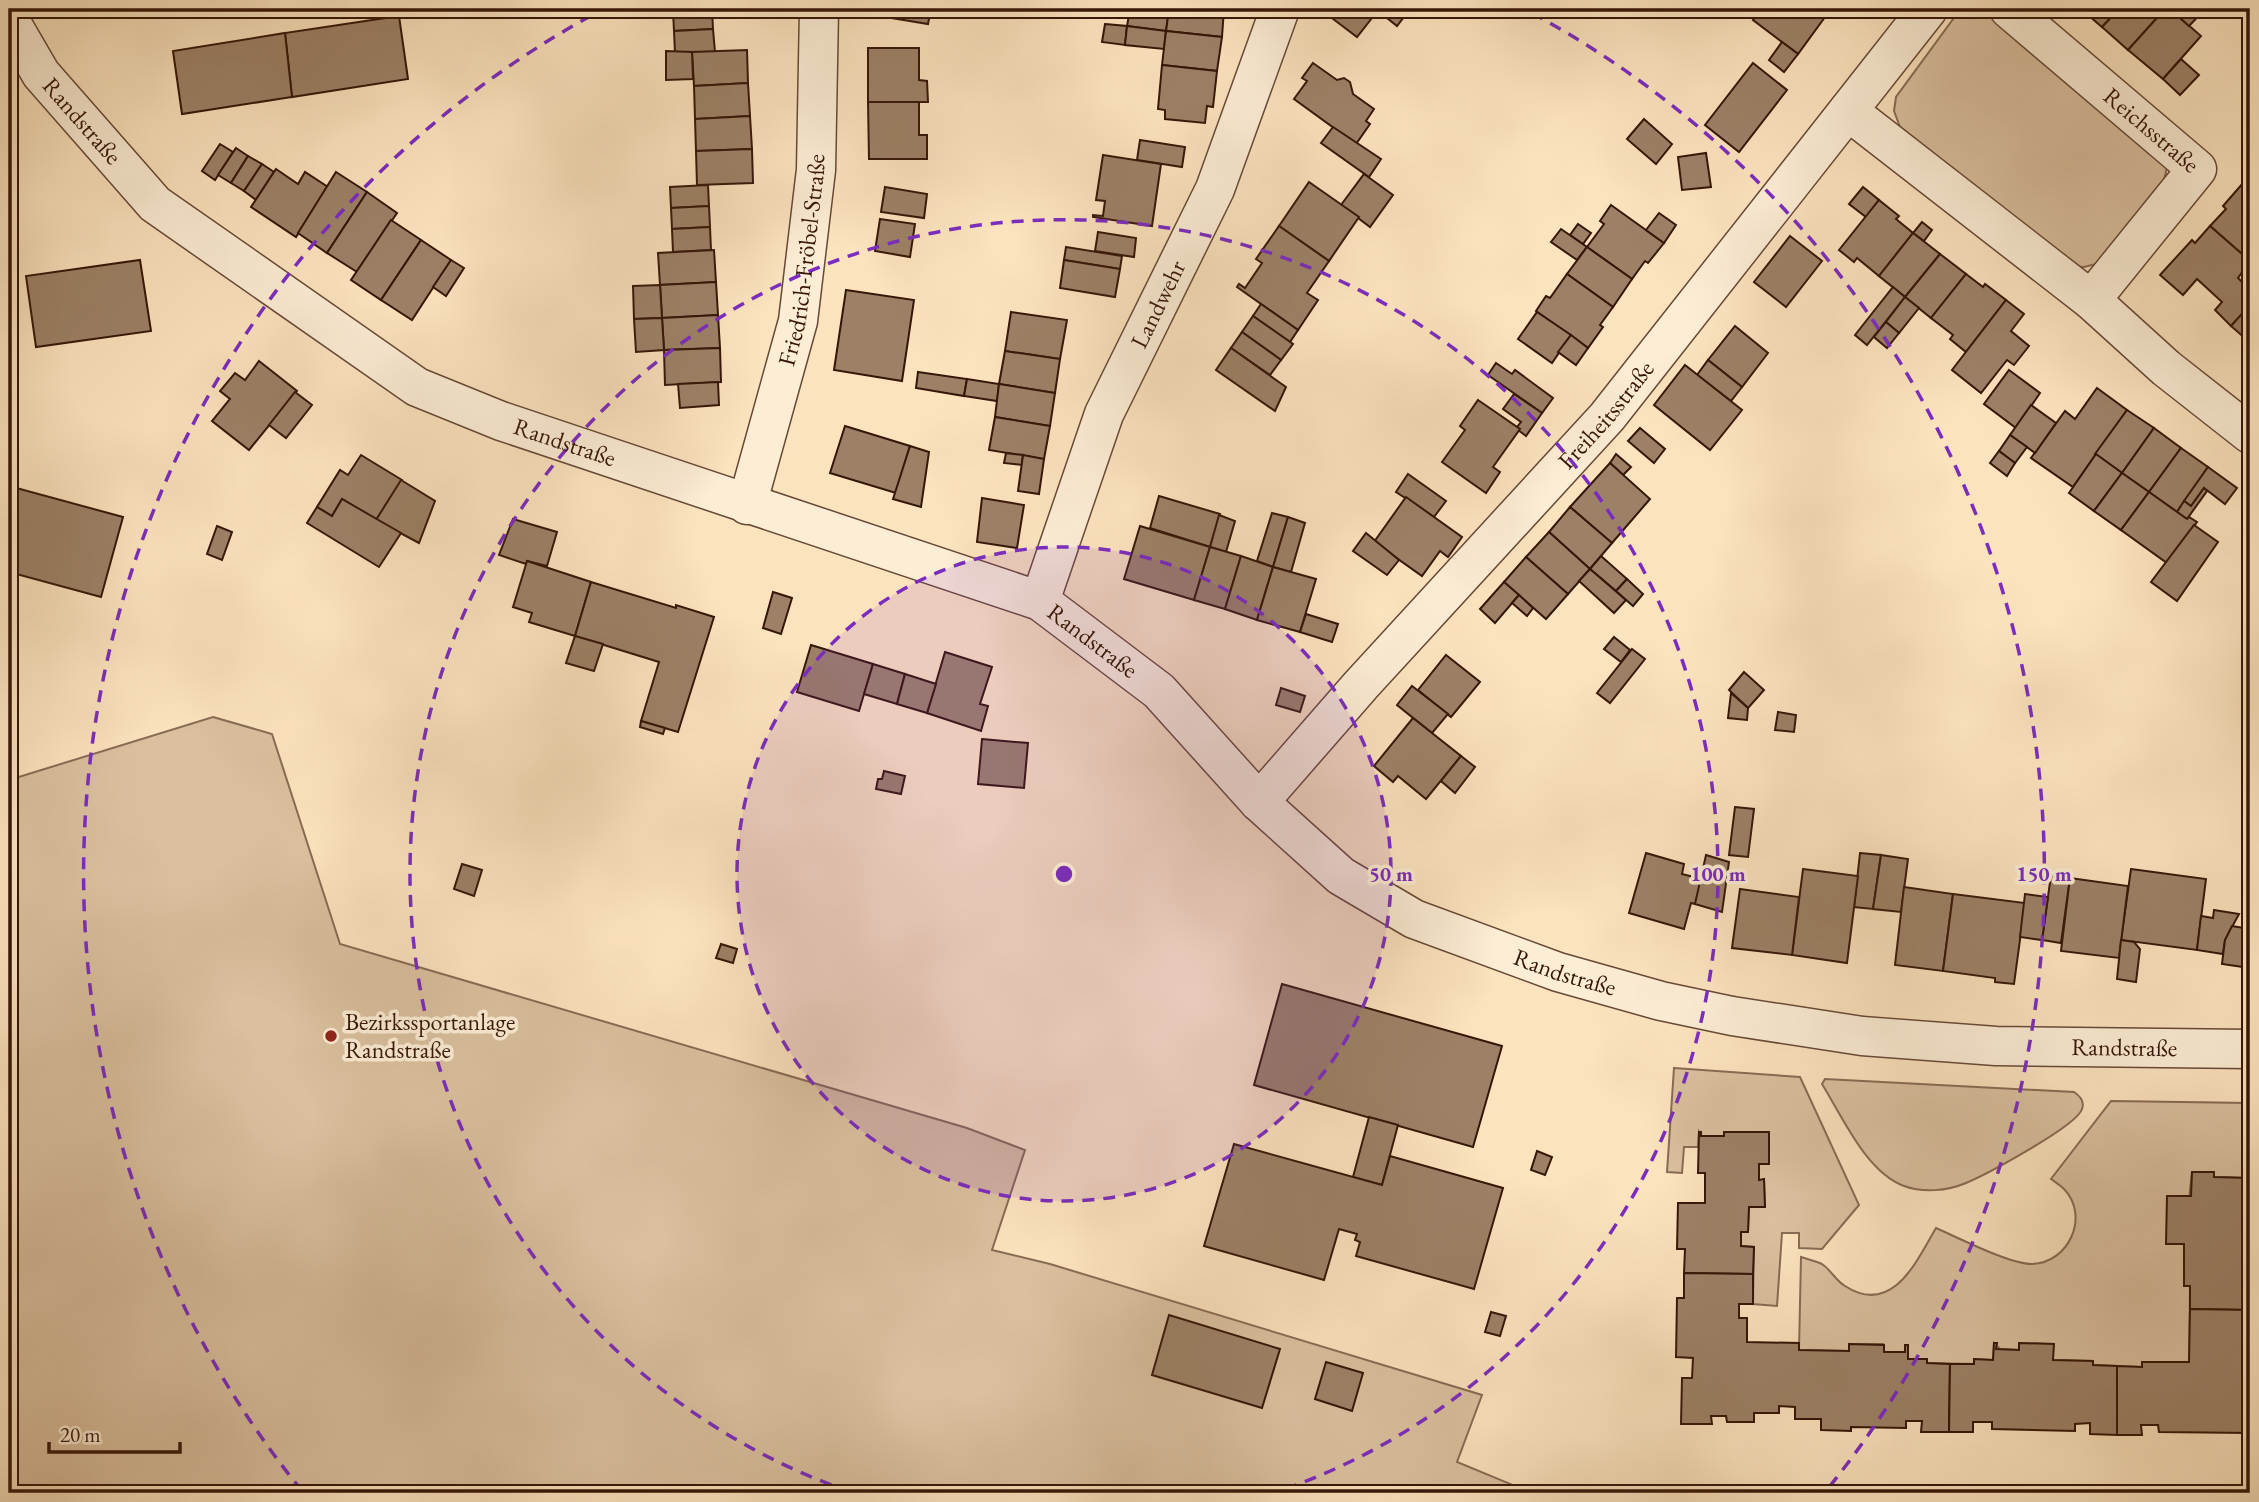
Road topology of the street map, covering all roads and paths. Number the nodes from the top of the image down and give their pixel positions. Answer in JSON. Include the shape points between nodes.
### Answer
{"nodes":[{"id":1,"x":819,"y":9,"type":"edge"},
{"id":2,"x":1280,"y":9,"type":"edge"},
{"id":3,"x":1928,"y":9,"type":"edge"},
{"id":4,"x":2009,"y":9,"type":"edge"},
{"id":5,"x":9,"y":19,"type":"edge"},
{"id":6,"x":1848,"y":111,"type":"junction"},
{"id":7,"x":2091,"y":300,"type":"junction"},
{"id":8,"x":2250,"y":434,"type":"edge"},
{"id":9,"x":747,"y":505,"type":"junction"},
{"id":10,"x":1041,"y":601,"type":"junction"},
{"id":11,"x":1259,"y":802,"type":"junction"},
{"id":12,"x":2250,"y":1049,"type":"edge"}],
"edges":[{"from":1,"to":9,"type":"street","name":"Friedrich-Fröbel-Straße","via":[[816,170],[798,321]]},
{"from":2,"to":10,"type":"street","name":"Landwehr","via":[[1216,189],[1104,414]]},
{"from":3,"to":6,"type":"street","name":"Freiheitsstraße"},
{"from":4,"to":7,"type":"street","name":"Reichsstraße","via":[[2197,169]]},
{"from":5,"to":9,"type":"street","name":"Randstraße","via":[[41,74],[155,204],[417,387],[501,421]]},
{"from":6,"to":7,"type":"street"},
{"from":6,"to":11,"type":"street","name":"Freiheitsstraße","via":[[1607,417]]},
{"from":7,"to":8,"type":"street","via":[[2166,368]]},
{"from":9,"to":10,"type":"street","name":"Randstraße"},
{"from":10,"to":11,"type":"street","name":"Randstraße","via":[[1159,691]]},
{"from":11,"to":12,"type":"street","name":"Randstraße","via":[[1341,876],[1414,919],[1558,972],[1661,1001],[1862,1036],[1996,1046]]}]}
